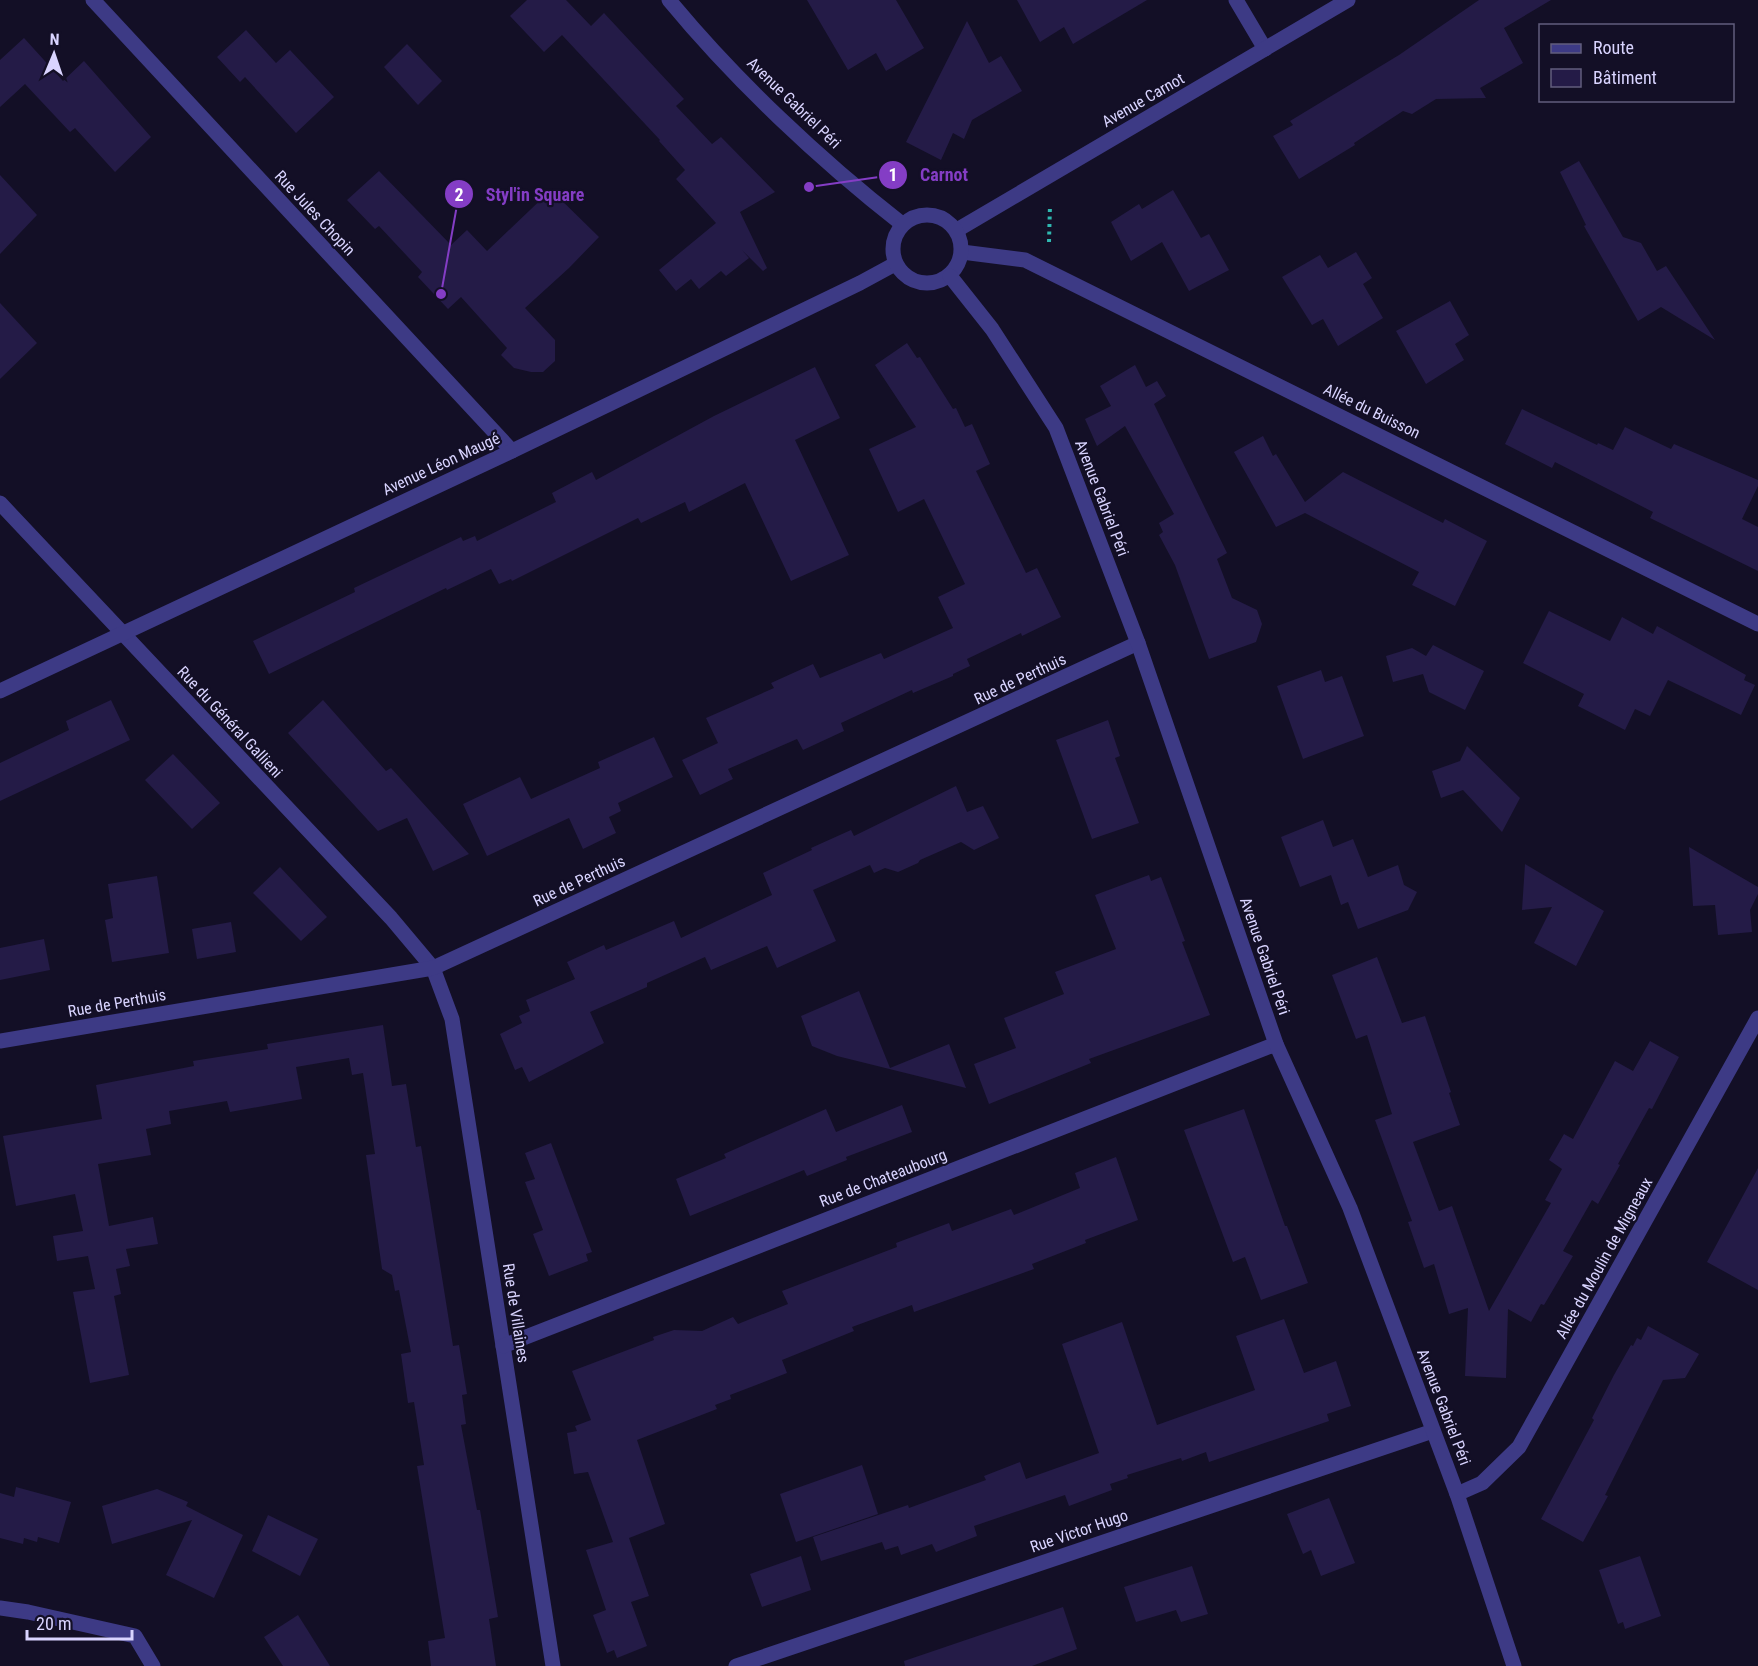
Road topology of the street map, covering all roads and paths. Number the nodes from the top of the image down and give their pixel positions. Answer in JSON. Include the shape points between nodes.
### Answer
{"nodes":[{"id":1,"x":93,"y":0,"type":"edge"},
{"id":2,"x":669,"y":0,"type":"edge"},
{"id":3,"x":1236,"y":0,"type":"edge"},
{"id":4,"x":1348,"y":0,"type":"edge"},
{"id":5,"x":1265,"y":49,"type":"junction"},
{"id":6,"x":1046,"y":178,"type":"junction"},
{"id":7,"x":902,"y":224,"type":"junction"},
{"id":8,"x":957,"y":230,"type":"junction"},
{"id":9,"x":963,"y":252,"type":"junction"},
{"id":10,"x":895,"y":264,"type":"junction"},
{"id":11,"x":1041,"y":267,"type":"junction"},
{"id":12,"x":950,"y":276,"type":"junction"},
{"id":13,"x":512,"y":451,"type":"junction"},
{"id":14,"x":0,"y":503,"type":"edge"},
{"id":15,"x":1758,"y":624,"type":"edge"},
{"id":16,"x":122,"y":634,"type":"junction"},
{"id":17,"x":1138,"y":643,"type":"junction"},
{"id":18,"x":0,"y":691,"type":"edge"},
{"id":19,"x":433,"y":968,"type":"junction"},
{"id":20,"x":1758,"y":1018,"type":"edge"},
{"id":21,"x":0,"y":1041,"type":"edge"},
{"id":22,"x":1276,"y":1044,"type":"junction"},
{"id":23,"x":503,"y":1346,"type":"junction"},
{"id":24,"x":1433,"y":1431,"type":"junction"},
{"id":25,"x":1457,"y":1494,"type":"junction"},
{"id":26,"x":0,"y":1608,"type":"edge"},
{"id":27,"x":153,"y":1666,"type":"edge"},
{"id":28,"x":553,"y":1666,"type":"edge"},
{"id":29,"x":736,"y":1666,"type":"edge"},
{"id":30,"x":1514,"y":1666,"type":"edge"}],
"edges":[{"from":1,"to":13,"type":"street","name":"Rue Jules Chopin"},
{"from":2,"to":7,"type":"street","name":"Avenue Gabriel Péri","via":[[695,32],[789,127]]},
{"from":3,"to":5,"type":"street"},
{"from":4,"to":5,"type":"street","name":"Avenue Carnot"},
{"from":5,"to":6,"type":"street","name":"Avenue Carnot"},
{"from":6,"to":8,"type":"street","name":"Avenue Carnot"},
{"from":6,"to":11,"type":"path","via":[[1050,199],[1049,245]]},
{"from":7,"to":8,"type":"street","via":[[921,214],[941,217]]},
{"from":7,"to":10,"type":"street","via":[[892,243]]},
{"from":8,"to":9,"type":"street"},
{"from":9,"to":11,"type":"street","name":"Allée du Buisson","via":[[1025,260]]},
{"from":9,"to":12,"type":"street","via":[[959,266]]},
{"from":10,"to":12,"type":"street","via":[[910,280],[930,284]]},
{"from":10,"to":13,"type":"street","name":"Avenue Léon Maugé"},
{"from":11,"to":15,"type":"street","name":"Allée du Buisson"},
{"from":12,"to":17,"type":"street","name":"Avenue Gabriel Péri","via":[[992,329],[1056,428]]},
{"from":13,"to":16,"type":"street","name":"Avenue Léon Maugé"},
{"from":14,"to":16,"type":"street","name":"Rue du Général Gallieni"},
{"from":16,"to":18,"type":"street","name":"Avenue Léon Maugé"},
{"from":16,"to":19,"type":"street","name":"Rue du Général Gallieni","via":[[383,909]]},
{"from":17,"to":19,"type":"street","name":"Rue de Perthuis"},
{"from":17,"to":22,"type":"street","name":"Avenue Gabriel Péri"},
{"from":19,"to":21,"type":"street","name":"Rue de Perthuis"},
{"from":19,"to":23,"type":"street","name":"Rue de Villaines","via":[[452,1019]]},
{"from":20,"to":25,"type":"street","name":"Allée du Moulin de Migneaux","via":[[1519,1447],[1482,1483]]},
{"from":22,"to":23,"type":"street","name":"Rue de Chateaubourg"},
{"from":22,"to":24,"type":"street","name":"Avenue Gabriel Péri","via":[[1350,1208]]},
{"from":23,"to":28,"type":"street","name":"Rue de Villaines"},
{"from":24,"to":25,"type":"street","name":"Avenue Gabriel Péri"},
{"from":24,"to":29,"type":"street","name":"Rue Victor Hugo"},
{"from":25,"to":30,"type":"street","name":"Avenue Gabriel Péri"},
{"from":26,"to":27,"type":"street","via":[[135,1636]]}]}
